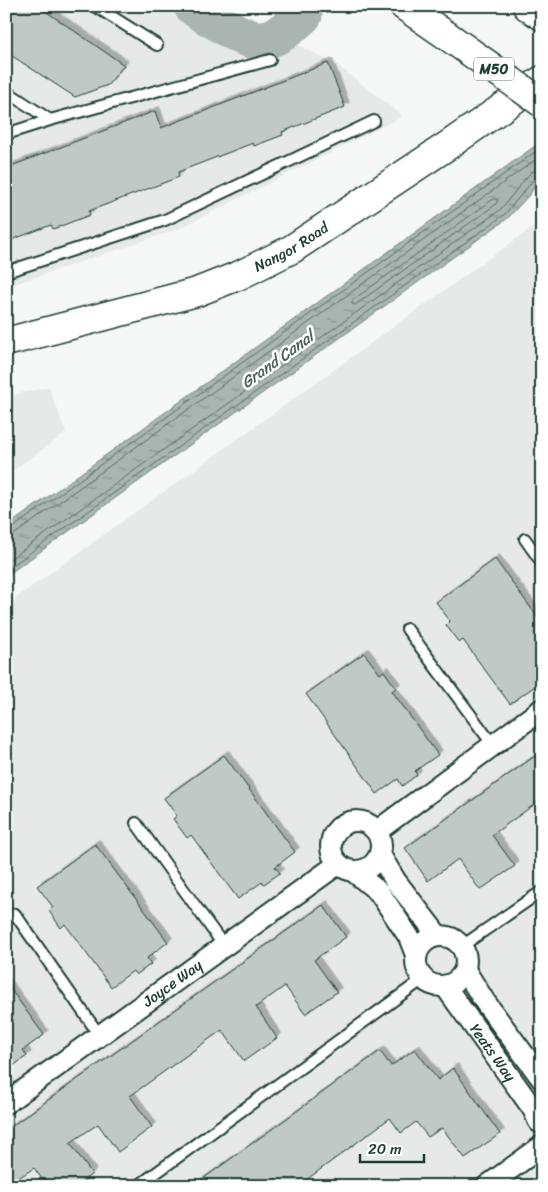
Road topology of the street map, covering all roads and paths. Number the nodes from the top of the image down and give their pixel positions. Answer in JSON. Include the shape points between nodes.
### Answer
{"nodes":[{"id":1,"x":95,"y":6,"type":"edge"},
{"id":2,"x":404,"y":6,"type":"edge"},
{"id":3,"x":527,"y":6,"type":"edge"},
{"id":4,"x":542,"y":16,"type":"edge"},
{"id":5,"x":157,"y":46,"type":"dead end"},
{"id":6,"x":270,"y":60,"type":"dead end"},
{"id":7,"x":542,"y":80,"type":"edge"},
{"id":8,"x":6,"y":91,"type":"edge"},
{"id":9,"x":542,"y":103,"type":"edge"},
{"id":10,"x":50,"y":120,"type":"junction"},
{"id":11,"x":374,"y":121,"type":"dead end"},
{"id":12,"x":6,"y":134,"type":"edge"},
{"id":13,"x":6,"y":272,"type":"edge"},
{"id":14,"x":6,"y":342,"type":"edge"},
{"id":15,"x":526,"y":539,"type":"dead end"},
{"id":16,"x":542,"y":563,"type":"edge"},
{"id":17,"x":407,"y":629,"type":"dead end"},
{"id":18,"x":542,"y":709,"type":"edge"},
{"id":19,"x":493,"y":745,"type":"junction"},
{"id":20,"x":136,"y":823,"type":"dead end"},
{"id":21,"x":377,"y":830,"type":"junction"},
{"id":22,"x":380,"y":855,"type":"junction"},
{"id":23,"x":346,"y":868,"type":"junction"},
{"id":24,"x":542,"y":891,"type":"edge"},
{"id":25,"x":15,"y":914,"type":"dead end"},
{"id":26,"x":438,"y":936,"type":"junction"},
{"id":27,"x":224,"y":946,"type":"junction"},
{"id":28,"x":462,"y":946,"type":"junction"},
{"id":29,"x":416,"y":955,"type":"junction"},
{"id":30,"x":465,"y":970,"type":"junction"},
{"id":31,"x":423,"y":979,"type":"junction"},
{"id":32,"x":445,"y":986,"type":"junction"},
{"id":33,"x":100,"y":1036,"type":"junction"},
{"id":34,"x":542,"y":1079,"type":"edge"},
{"id":35,"x":6,"y":1103,"type":"edge"},
{"id":36,"x":540,"y":1120,"type":"edge"},
{"id":37,"x":542,"y":1145,"type":"edge"},
{"id":38,"x":138,"y":1186,"type":"edge"},
{"id":39,"x":487,"y":1186,"type":"edge"}],
"edges":[{"from":1,"to":5,"type":"lane"},
{"from":2,"to":9,"type":"main road","number":"M50","bridge":true},
{"from":3,"to":4,"type":"main road"},
{"from":6,"to":10,"type":"lane"},
{"from":7,"to":14,"type":"main road","name":"Nangor Road","via":[[292,248],[240,275],[197,292]]},
{"from":8,"to":10,"type":"lane"},
{"from":10,"to":12,"type":"lane"},
{"from":11,"to":13,"type":"lane","via":[[165,220]]},
{"from":15,"to":16,"type":"lane"},
{"from":17,"to":19,"type":"lane"},
{"from":18,"to":19,"type":"street"},
{"from":19,"to":21,"type":"street"},
{"from":20,"to":27,"type":"lane"},
{"from":21,"to":22,"type":"street","via":[[382,847]]},
{"from":21,"to":23,"type":"street","via":[[355,820],[339,826],[334,832],[331,849]]},
{"from":22,"to":23,"type":"street","via":[[369,868]]},
{"from":22,"to":26,"type":"street"},
{"from":23,"to":27,"type":"street","name":"Joyce Way"},
{"from":23,"to":29,"type":"street","via":[[379,892],[409,937]]},
{"from":24,"to":28,"type":"lane"},
{"from":25,"to":33,"type":"lane"},
{"from":26,"to":28,"type":"street","via":[[452,938]]},
{"from":26,"to":29,"type":"street","via":[[424,942]]},
{"from":27,"to":33,"type":"street","name":"Joyce Way"},
{"from":28,"to":30,"type":"street","via":[[467,962]]},
{"from":29,"to":31,"type":"street","via":[[418,972]]},
{"from":30,"to":32,"type":"street","via":[[457,981]]},
{"from":30,"to":34,"type":"street","name":"Yeats Way","via":[[484,1002]]},
{"from":31,"to":32,"type":"street"},
{"from":31,"to":38,"type":"lane"},
{"from":32,"to":36,"type":"street","name":"Yeats Way"},
{"from":33,"to":35,"type":"street","name":"Joyce Way"},
{"from":36,"to":37,"type":"street","name":"Yeats Way","via":[[538,1130]]},
{"from":37,"to":39,"type":"street"}]}
